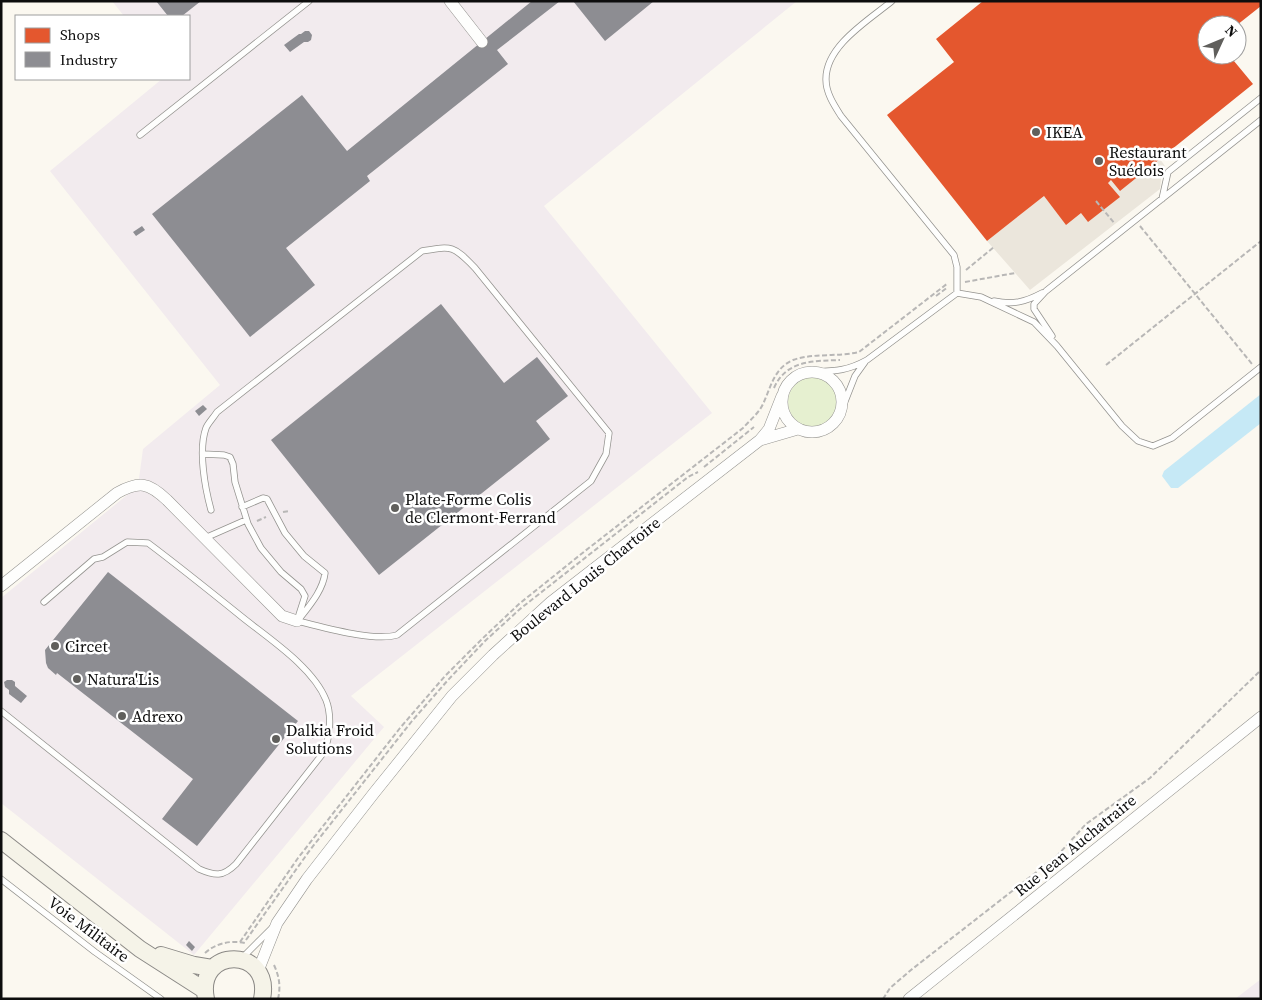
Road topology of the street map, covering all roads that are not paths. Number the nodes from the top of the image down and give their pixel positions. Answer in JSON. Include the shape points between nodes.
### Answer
{"nodes":[{"id":1,"x":309,"y":1,"type":"edge"},
{"id":2,"x":450,"y":1,"type":"edge"},
{"id":3,"x":892,"y":1,"type":"edge"},
{"id":4,"x":482,"y":42,"type":"dead end"},
{"id":5,"x":1261,"y":98,"type":"edge"},
{"id":6,"x":1261,"y":120,"type":"edge"},
{"id":7,"x":140,"y":135,"type":"dead end"},
{"id":8,"x":1162,"y":199,"type":"junction"},
{"id":9,"x":1046,"y":291,"type":"junction"},
{"id":10,"x":957,"y":293,"type":"junction"},
{"id":11,"x":988,"y":300,"type":"junction"},
{"id":12,"x":1057,"y":346,"type":"junction"},
{"id":13,"x":867,"y":360,"type":"junction"},
{"id":14,"x":1259,"y":368,"type":"edge"},
{"id":15,"x":813,"y":372,"type":"junction"},
{"id":16,"x":782,"y":396,"type":"junction"},
{"id":17,"x":842,"y":409,"type":"junction"},
{"id":18,"x":798,"y":429,"type":"junction"},
{"id":19,"x":760,"y":440,"type":"junction"},
{"id":20,"x":203,"y":454,"type":"junction"},
{"id":21,"x":242,"y":507,"type":"junction"},
{"id":22,"x":211,"y":510,"type":"dead end"},
{"id":23,"x":246,"y":520,"type":"junction"},
{"id":24,"x":205,"y":538,"type":"junction"},
{"id":25,"x":1,"y":586,"type":"edge"},
{"id":26,"x":44,"y":602,"type":"dead end"},
{"id":27,"x":297,"y":622,"type":"junction"},
{"id":28,"x":1,"y":711,"type":"edge"},
{"id":29,"x":1261,"y":717,"type":"edge"},
{"id":30,"x":1,"y":840,"type":"edge"},
{"id":31,"x":1,"y":879,"type":"edge"},
{"id":32,"x":277,"y":923,"type":"junction"},
{"id":33,"x":140,"y":949,"type":"junction"},
{"id":34,"x":240,"y":959,"type":"junction"},
{"id":35,"x":212,"y":968,"type":"junction"},
{"id":36,"x":258,"y":971,"type":"junction"},
{"id":37,"x":205,"y":995,"type":"edge"},
{"id":38,"x":161,"y":999,"type":"edge"},
{"id":39,"x":262,"y":999,"type":"edge"},
{"id":40,"x":909,"y":999,"type":"edge"}],
"edges":[{"from":1,"to":7,"type":"lane"},
{"from":2,"to":4,"type":"street"},
{"from":3,"to":10,"type":"lane","via":[[837,48],[826,80],[830,97],[841,116],[954,255]]},
{"from":5,"to":8,"type":"lane","via":[[1168,172]]},
{"from":6,"to":8,"type":"lane"},
{"from":8,"to":9,"type":"lane"},
{"from":9,"to":11,"type":"lane","via":[[1022,303]]},
{"from":9,"to":12,"type":"lane","via":[[1034,304],[1034,309]]},
{"from":10,"to":11,"type":"lane"},
{"from":10,"to":13,"type":"lane"},
{"from":11,"to":12,"type":"lane","via":[[1034,322]]},
{"from":12,"to":14,"type":"lane","via":[[1122,426],[1138,441],[1153,446],[1172,438]]},
{"from":13,"to":15,"type":"lane","via":[[851,369]]},
{"from":13,"to":17,"type":"lane","via":[[855,376]]},
{"from":15,"to":16,"type":"street","via":[[793,378]]},
{"from":15,"to":17,"type":"street","via":[[830,377],[836,384],[841,392]]},
{"from":16,"to":18,"type":"street","via":[[785,415]]},
{"from":16,"to":19,"type":"street","via":[[769,429]]},
{"from":17,"to":18,"type":"street","via":[[839,418],[826,430],[808,432]]},
{"from":18,"to":19,"type":"street"},
{"from":19,"to":32,"type":"street","name":"Boulevard Louis Chartoire","via":[[550,602],[493,654],[452,696],[379,786]]},
{"from":20,"to":21,"type":"lane","via":[[230,457]]},
{"from":20,"to":22,"type":"lane"},
{"from":20,"to":27,"type":"lane","via":[[206,427],[217,412],[422,250],[446,247],[460,252],[476,268],[609,433],[606,454],[591,480],[398,635],[388,638]]},
{"from":21,"to":23,"type":"lane"},
{"from":21,"to":27,"type":"lane","via":[[267,499],[284,533],[325,574],[311,604]]},
{"from":23,"to":24,"type":"lane"},
{"from":23,"to":27,"type":"lane","via":[[261,548],[305,596]]},
{"from":24,"to":25,"type":"street","via":[[157,490],[132,484]]},
{"from":24,"to":27,"type":"street","via":[[282,616]]},
{"from":26,"to":28,"type":"lane","via":[[94,559],[128,542],[148,544],[294,658],[316,682],[328,708],[327,746],[236,864],[220,874],[210,874],[199,869]]},
{"from":29,"to":40,"type":"street","name":"Rue Jean Auchatraire"},
{"from":30,"to":33,"type":"main road"},
{"from":31,"to":38,"type":"lane","name":"Voie Militaire"},
{"from":32,"to":34,"type":"lane"},
{"from":32,"to":36,"type":"street","name":"Boulevard Louis Chartoire"},
{"from":33,"to":35,"type":"main road"},
{"from":33,"to":37,"type":"main road"},
{"from":34,"to":35,"type":"main road","via":[[225,960]]},
{"from":34,"to":36,"type":"main road"},
{"from":35,"to":37,"type":"main road","via":[[205,982]]},
{"from":36,"to":39,"type":"main road","via":[[264,989]]}]}
